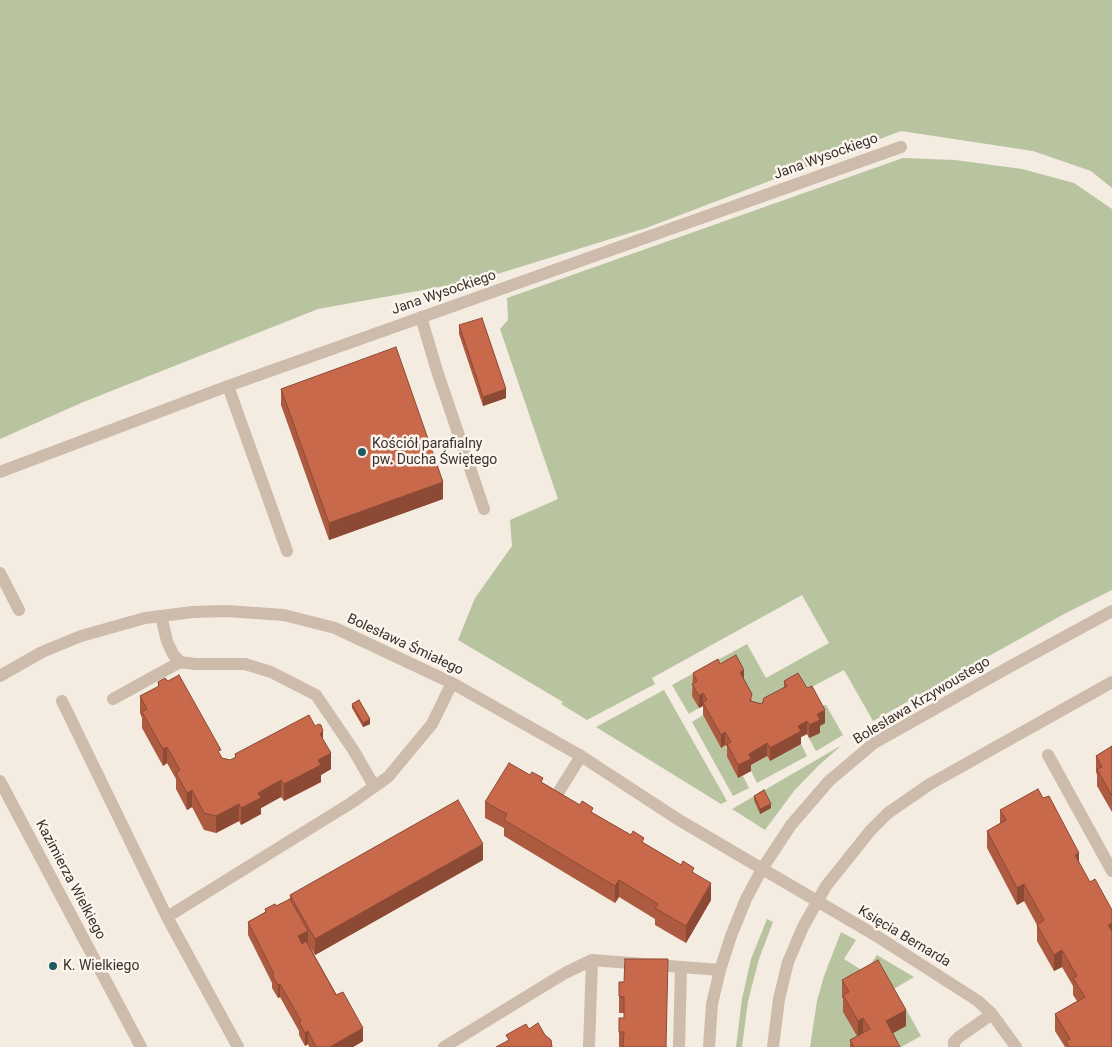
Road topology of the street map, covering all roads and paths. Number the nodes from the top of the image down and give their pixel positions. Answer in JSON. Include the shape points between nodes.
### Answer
{"nodes":[{"id":1,"x":901,"y":147,"type":"dead end"},
{"id":2,"x":421,"y":317,"type":"junction"},
{"id":3,"x":228,"y":386,"type":"junction"},
{"id":4,"x":0,"y":472,"type":"edge"},
{"id":5,"x":484,"y":509,"type":"dead end"},
{"id":6,"x":286,"y":551,"type":"dead end"},
{"id":7,"x":0,"y":573,"type":"edge"},
{"id":8,"x":19,"y":610,"type":"dead end"},
{"id":9,"x":1112,"y":612,"type":"edge"},
{"id":10,"x":161,"y":616,"type":"junction"},
{"id":11,"x":180,"y":662,"type":"junction"},
{"id":12,"x":0,"y":676,"type":"edge"},
{"id":13,"x":1112,"y":682,"type":"edge"},
{"id":14,"x":452,"y":683,"type":"junction"},
{"id":15,"x":113,"y":698,"type":"dead end"},
{"id":16,"x":62,"y":701,"type":"dead end"},
{"id":17,"x":1048,"y":755,"type":"dead end"},
{"id":18,"x":581,"y":756,"type":"junction"},
{"id":19,"x":0,"y":781,"type":"edge"},
{"id":20,"x":374,"y":786,"type":"junction"},
{"id":21,"x":550,"y":804,"type":"edge"},
{"id":22,"x":762,"y":869,"type":"junction"},
{"id":23,"x":1112,"y":870,"type":"edge"},
{"id":24,"x":816,"y":902,"type":"junction"},
{"id":25,"x":167,"y":917,"type":"junction"},
{"id":26,"x":592,"y":960,"type":"junction"},
{"id":27,"x":681,"y":967,"type":"junction"},
{"id":28,"x":720,"y":970,"type":"junction"},
{"id":29,"x":992,"y":1014,"type":"junction"},
{"id":30,"x":142,"y":1047,"type":"edge"},
{"id":31,"x":238,"y":1047,"type":"edge"},
{"id":32,"x":444,"y":1047,"type":"edge"},
{"id":33,"x":589,"y":1047,"type":"edge"},
{"id":34,"x":680,"y":1047,"type":"edge"},
{"id":35,"x":709,"y":1047,"type":"edge"},
{"id":36,"x":773,"y":1047,"type":"edge"},
{"id":37,"x":954,"y":1047,"type":"edge"},
{"id":38,"x":1016,"y":1047,"type":"edge"}],
"edges":[{"from":1,"to":2,"type":"street","name":"Jana Wysockiego"},
{"from":2,"to":3,"type":"street","name":"Jana Wysockiego"},
{"from":2,"to":5,"type":"street"},
{"from":3,"to":4,"type":"street","name":"Jana Wysockiego"},
{"from":3,"to":6,"type":"street"},
{"from":7,"to":8,"type":"street"},
{"from":9,"to":22,"type":"street","name":"Bolesława Krzywoustego","via":[[874,743],[818,793]]},
{"from":10,"to":11,"type":"street","via":[[167,641]]},
{"from":10,"to":12,"type":"street","name":"Bolesława Śmiałego","via":[[80,636],[42,652]]},
{"from":10,"to":14,"type":"street","name":"Bolesława Śmiałego","via":[[226,611],[284,615],[334,628]]},
{"from":11,"to":15,"type":"street"},
{"from":11,"to":20,"type":"street","via":[[245,664],[272,672],[316,695]]},
{"from":13,"to":24,"type":"street","via":[[930,784],[888,813],[870,831]]},
{"from":14,"to":18,"type":"street","name":"Bolesława Śmiałego"},
{"from":14,"to":20,"type":"street","via":[[432,724],[388,777]]},
{"from":16,"to":25,"type":"street"},
{"from":17,"to":23,"type":"street"},
{"from":18,"to":21,"type":"street"},
{"from":18,"to":22,"type":"street","name":"Bolesława Śmiałego"},
{"from":19,"to":30,"type":"street","name":"Kazimierza Wielkiego"},
{"from":20,"to":25,"type":"street"},
{"from":22,"to":24,"type":"street","name":"Księcia Bernarda"},
{"from":22,"to":28,"type":"street","name":"Bolesława Krzywoustego","via":[[742,910]]},
{"from":24,"to":29,"type":"street","name":"Księcia Bernarda","via":[[952,984]]},
{"from":24,"to":36,"type":"street","via":[[788,962]]},
{"from":25,"to":31,"type":"street"},
{"from":26,"to":27,"type":"street"},
{"from":26,"to":32,"type":"street"},
{"from":26,"to":33,"type":"street"},
{"from":27,"to":28,"type":"street"},
{"from":27,"to":34,"type":"street"},
{"from":28,"to":35,"type":"street","name":"Bolesława Krzywoustego","via":[[712,1004]]},
{"from":29,"to":37,"type":"street","via":[[959,1037]]},
{"from":29,"to":38,"type":"street","name":"Księcia Bernarda"}]}
